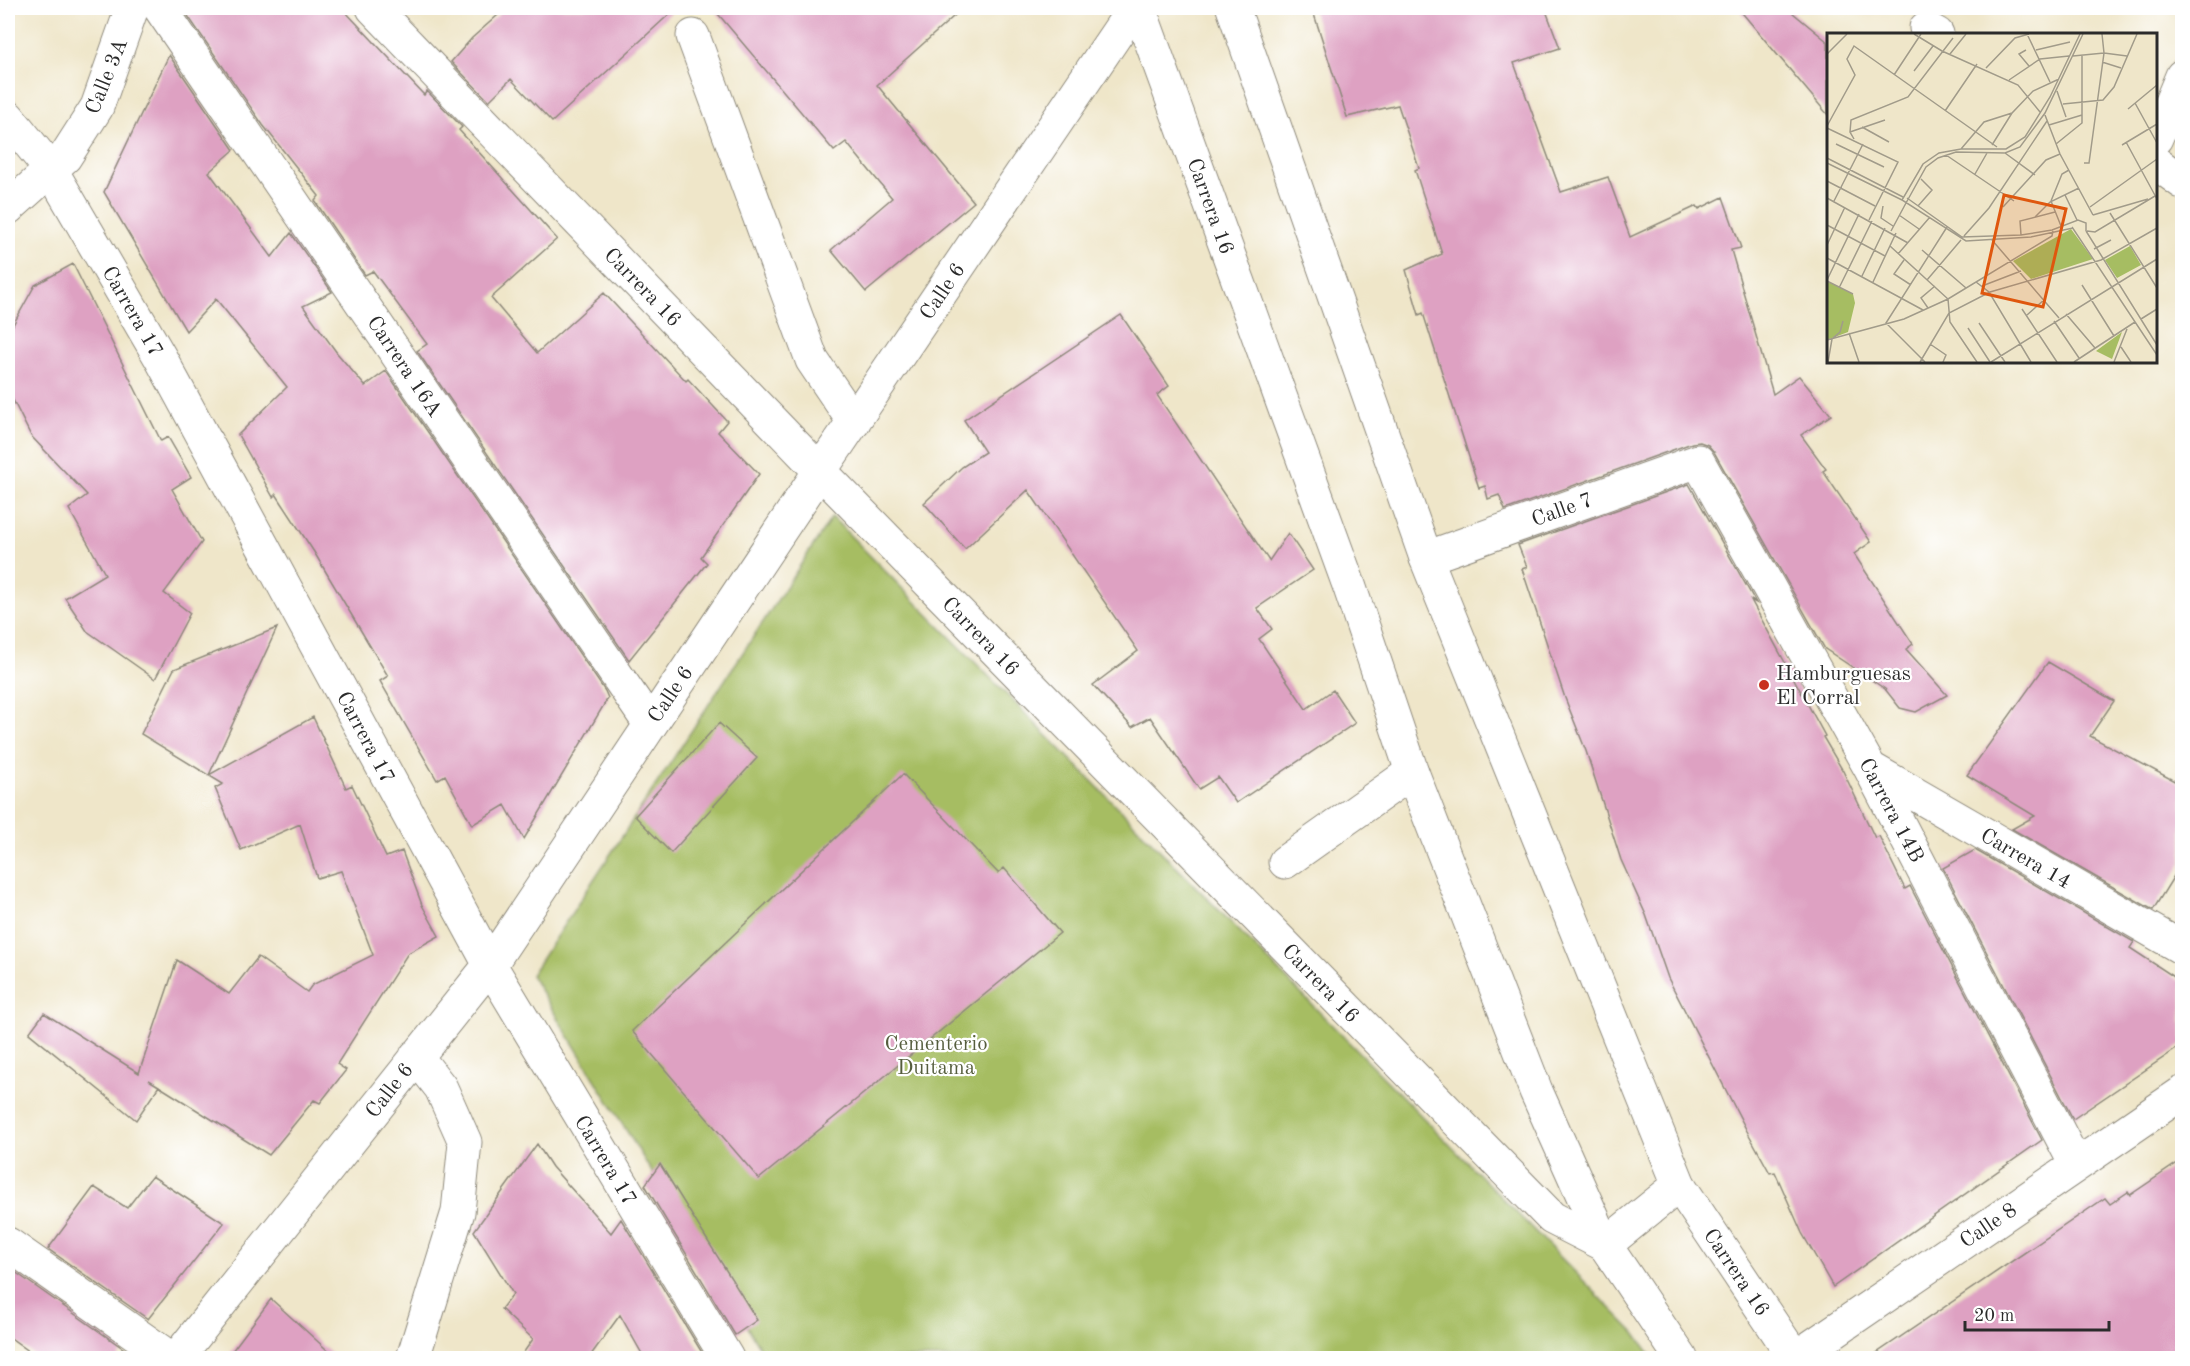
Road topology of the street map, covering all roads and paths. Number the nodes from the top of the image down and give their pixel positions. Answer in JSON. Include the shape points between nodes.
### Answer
{"nodes":[{"id":1,"x":132,"y":8,"type":"edge"},
{"id":2,"x":160,"y":8,"type":"edge"},
{"id":3,"x":373,"y":8,"type":"edge"},
{"id":4,"x":1134,"y":8,"type":"edge"},
{"id":5,"x":1139,"y":8,"type":"edge"},
{"id":6,"x":1233,"y":8,"type":"edge"},
{"id":7,"x":693,"y":36,"type":"dead end"},
{"id":8,"x":2182,"y":76,"type":"edge"},
{"id":9,"x":8,"y":117,"type":"edge"},
{"id":10,"x":2157,"y":136,"type":"edge"},
{"id":11,"x":2157,"y":164,"type":"edge"},
{"id":12,"x":51,"y":170,"type":"junction"},
{"id":13,"x":2182,"y":182,"type":"edge"},
{"id":14,"x":8,"y":208,"type":"edge"},
{"id":15,"x":854,"y":422,"type":"junction"},
{"id":16,"x":1698,"y":461,"type":"joint"},
{"id":17,"x":820,"y":471,"type":"junction"},
{"id":18,"x":1426,"y":558,"type":"junction"},
{"id":19,"x":650,"y":724,"type":"junction"},
{"id":20,"x":1870,"y":768,"type":"junction"},
{"id":21,"x":1412,"y":772,"type":"junction"},
{"id":22,"x":1285,"y":862,"type":"dead end"},
{"id":23,"x":2182,"y":948,"type":"edge"},
{"id":24,"x":490,"y":965,"type":"junction"},
{"id":25,"x":416,"y":1056,"type":"junction"},
{"id":26,"x":2182,"y":1093,"type":"edge"},
{"id":27,"x":2076,"y":1165,"type":"junction"},
{"id":28,"x":1679,"y":1185,"type":"junction"},
{"id":29,"x":8,"y":1244,"type":"edge"},
{"id":30,"x":1605,"y":1245,"type":"junction"},
{"id":31,"x":1795,"y":1358,"type":"edge"},
{"id":32,"x":170,"y":1359,"type":"edge"},
{"id":33,"x":177,"y":1359,"type":"edge"},
{"id":34,"x":413,"y":1359,"type":"edge"},
{"id":35,"x":727,"y":1359,"type":"edge"},
{"id":36,"x":1681,"y":1359,"type":"edge"}],
"edges":[{"from":1,"to":12,"type":"street","name":"Calle 3A","via":[[97,107],[65,157]]},
{"from":2,"to":19,"type":"street","name":"Carrera 16A"},
{"from":3,"to":17,"type":"street","name":"Carrera 16"},
{"from":4,"to":15,"type":"street","name":"Calle 6"},
{"from":5,"to":21,"type":"street","name":"Carrera 16","via":[[1350,588]]},
{"from":6,"to":18,"type":"street","name":"Carrera 16"},
{"from":7,"to":15,"type":"street","via":[[812,360]]},
{"from":8,"to":10,"type":"street"},
{"from":9,"to":12,"type":"street","name":"Carrera 17"},
{"from":11,"to":13,"type":"street"},
{"from":12,"to":14,"type":"street","name":"Calle 3A"},
{"from":12,"to":24,"type":"street","name":"Carrera 17","via":[[160,357]]},
{"from":15,"to":17,"type":"street","name":"Calle 6"},
{"from":16,"to":18,"type":"street","name":"Calle 7"},
{"from":16,"to":20,"type":"street","name":"Carrera 14B"},
{"from":17,"to":19,"type":"street","name":"Calle 6"},
{"from":17,"to":30,"type":"street","name":"Carrera 16","via":[[1552,1218]]},
{"from":18,"to":28,"type":"street","name":"Carrera 16"},
{"from":19,"to":24,"type":"street","name":"Calle 6"},
{"from":20,"to":23,"type":"street","name":"Carrera 14"},
{"from":20,"to":27,"type":"street","name":"Carrera 14B"},
{"from":21,"to":22,"type":"street"},
{"from":21,"to":30,"type":"street","name":"Carrera 16","via":[[1536,1090]]},
{"from":24,"to":25,"type":"street","name":"Calle 6"},
{"from":24,"to":35,"type":"street","name":"Carrera 17"},
{"from":25,"to":33,"type":"street","name":"Calle 6"},
{"from":25,"to":34,"type":"street","via":[[441,1088],[465,1142],[458,1212]]},
{"from":26,"to":27,"type":"street","name":"Calle 8"},
{"from":27,"to":31,"type":"street","name":"Calle 8"},
{"from":28,"to":30,"type":"street"},
{"from":28,"to":31,"type":"street","name":"Carrera 16"},
{"from":29,"to":32,"type":"street"},
{"from":30,"to":36,"type":"street","name":"Carrera 16"}]}
